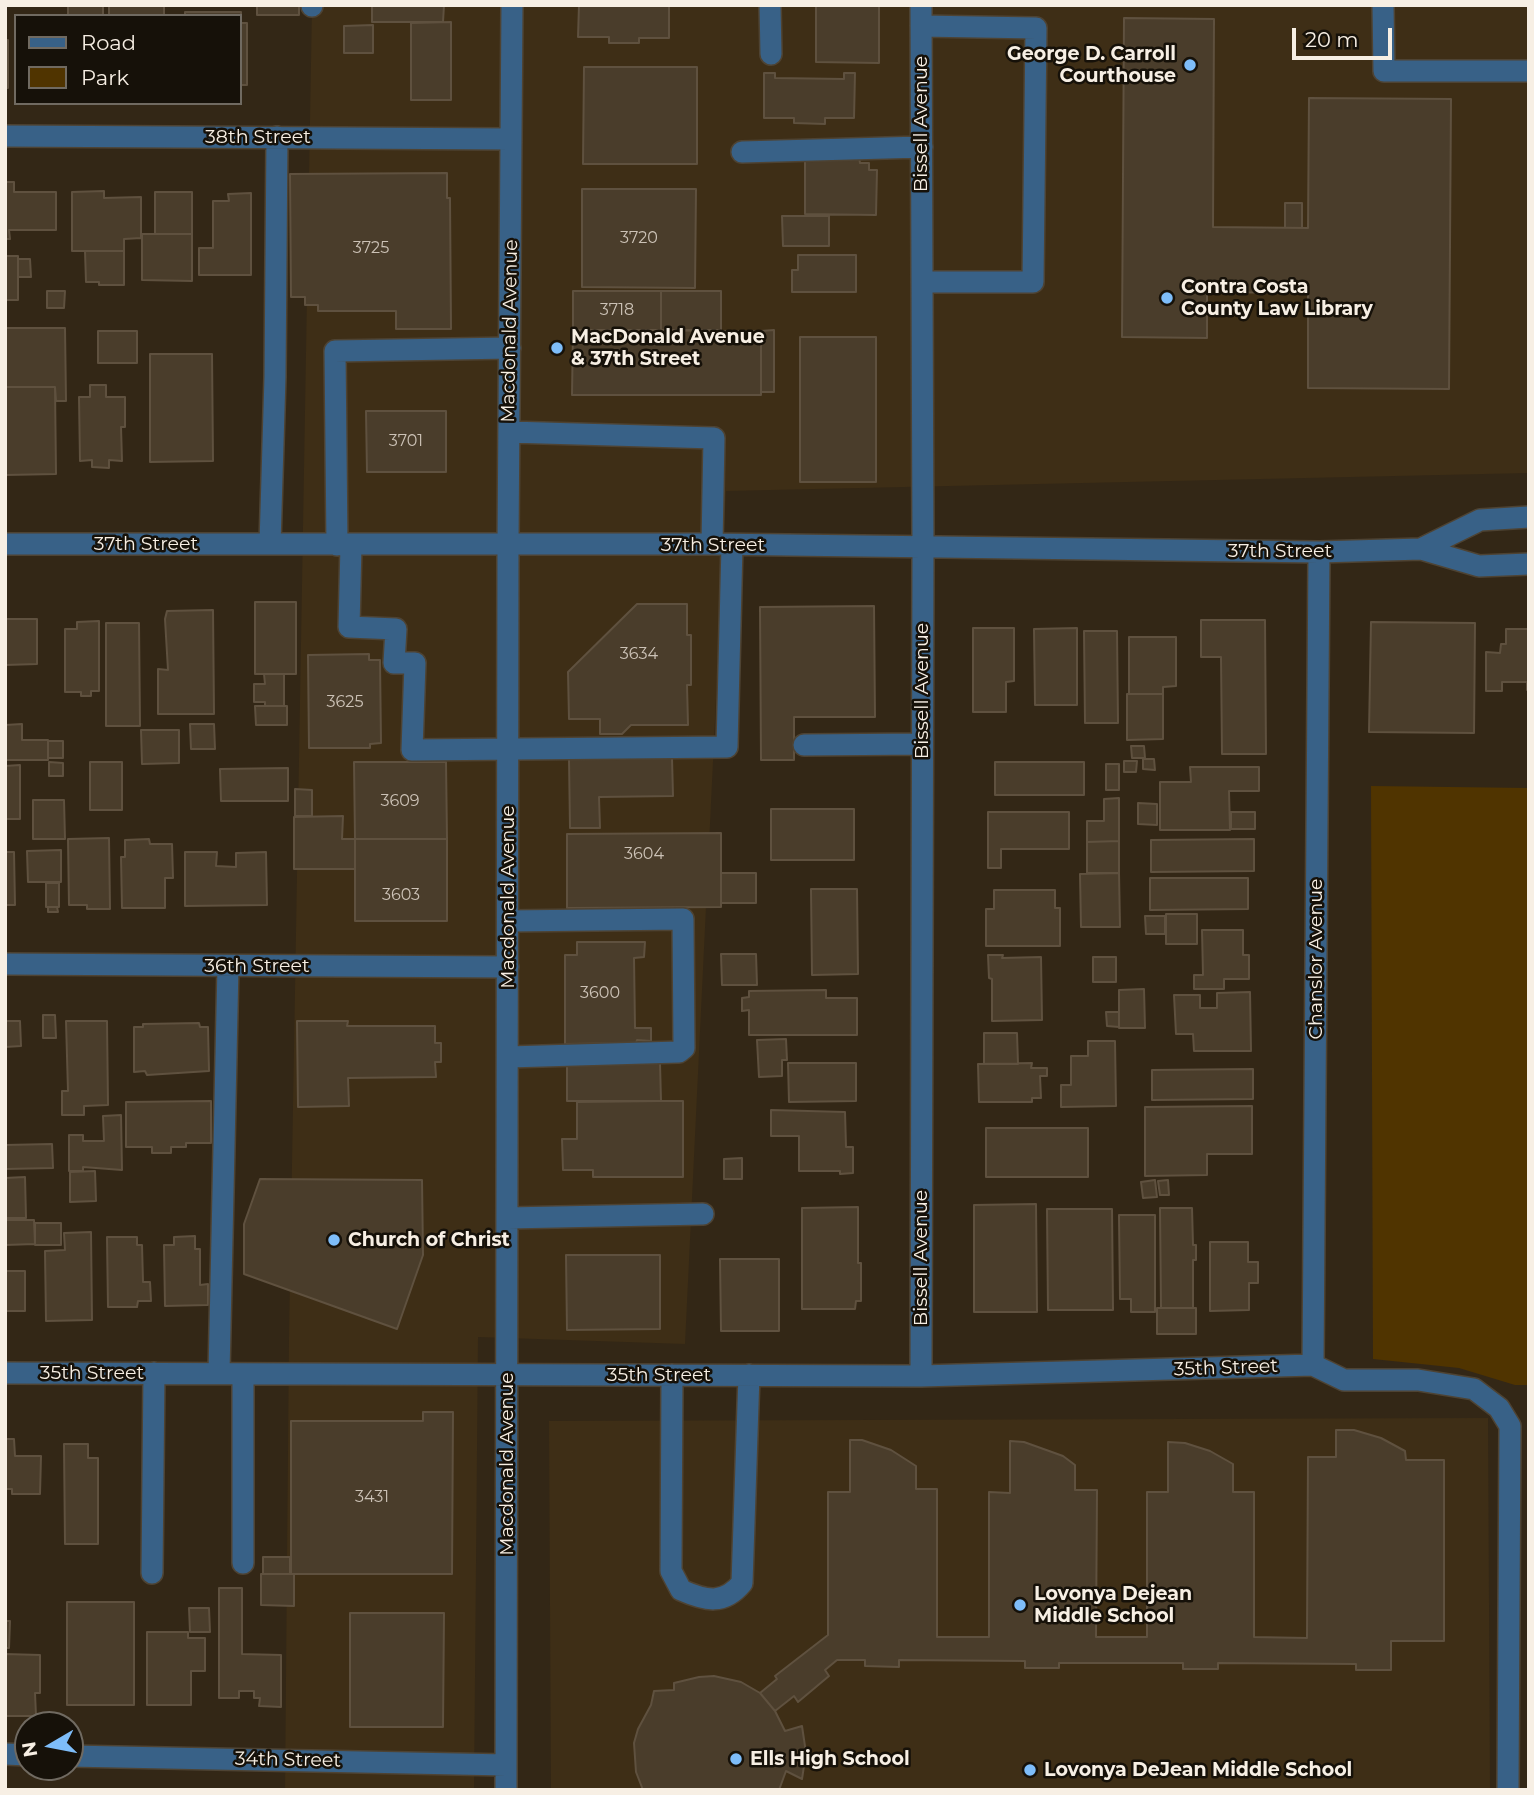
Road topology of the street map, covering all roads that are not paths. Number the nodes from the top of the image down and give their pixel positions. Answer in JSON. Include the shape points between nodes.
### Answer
{"nodes":[{"id":1,"x":512,"y":5,"type":"edge"},
{"id":2,"x":770,"y":5,"type":"edge"},
{"id":3,"x":1383,"y":5,"type":"edge"},
{"id":4,"x":921,"y":15,"type":"edge"},
{"id":5,"x":771,"y":54,"type":"dead end"},
{"id":6,"x":1529,"y":71,"type":"edge"},
{"id":7,"x":5,"y":136,"type":"edge"},
{"id":8,"x":277,"y":137,"type":"junction"},
{"id":9,"x":512,"y":139,"type":"junction"},
{"id":10,"x":922,"y":147,"type":"junction"},
{"id":11,"x":742,"y":152,"type":"dead end"},
{"id":12,"x":922,"y":282,"type":"junction"},
{"id":13,"x":510,"y":348,"type":"junction"},
{"id":14,"x":509,"y":432,"type":"junction"},
{"id":15,"x":1529,"y":517,"type":"edge"},
{"id":16,"x":5,"y":544,"type":"edge"},
{"id":17,"x":270,"y":544,"type":"junction"},
{"id":18,"x":508,"y":544,"type":"junction"},
{"id":19,"x":344,"y":545,"type":"junction"},
{"id":20,"x":722,"y":545,"type":"junction"},
{"id":21,"x":923,"y":548,"type":"junction"},
{"id":22,"x":1421,"y":549,"type":"junction"},
{"id":23,"x":1319,"y":552,"type":"junction"},
{"id":24,"x":1529,"y":564,"type":"edge"},
{"id":25,"x":922,"y":744,"type":"junction"},
{"id":26,"x":804,"y":745,"type":"dead end"},
{"id":27,"x":508,"y":751,"type":"junction"},
{"id":28,"x":508,"y":921,"type":"junction"},
{"id":29,"x":5,"y":964,"type":"edge"},
{"id":30,"x":228,"y":966,"type":"junction"},
{"id":31,"x":508,"y":967,"type":"junction"},
{"id":32,"x":508,"y":1057,"type":"junction"},
{"id":33,"x":704,"y":1214,"type":"dead end"},
{"id":34,"x":508,"y":1218,"type":"junction"},
{"id":35,"x":1313,"y":1365,"type":"junction"},
{"id":36,"x":5,"y":1373,"type":"edge"},
{"id":37,"x":154,"y":1373,"type":"junction"},
{"id":38,"x":219,"y":1373,"type":"junction"},
{"id":39,"x":243,"y":1374,"type":"junction"},
{"id":40,"x":508,"y":1375,"type":"junction"},
{"id":41,"x":672,"y":1375,"type":"junction"},
{"id":42,"x":749,"y":1375,"type":"junction"},
{"id":43,"x":921,"y":1376,"type":"junction"},
{"id":44,"x":243,"y":1563,"type":"dead end"},
{"id":45,"x":152,"y":1573,"type":"dead end"},
{"id":46,"x":84,"y":1756,"type":"edge"},
{"id":47,"x":506,"y":1765,"type":"junction"},
{"id":48,"x":506,"y":1790,"type":"edge"},
{"id":49,"x":1508,"y":1790,"type":"edge"}],
"edges":[{"from":1,"to":9,"type":"street","name":"Macdonald Avenue"},
{"from":2,"to":5,"type":"street"},
{"from":3,"to":6,"type":"street","via":[[1384,71]]},
{"from":4,"to":10,"type":"street","name":"Bissell Avenue"},
{"from":4,"to":12,"type":"street","via":[[1036,28],[1033,282]]},
{"from":7,"to":8,"type":"street","name":"38th Street"},
{"from":8,"to":9,"type":"street","name":"38th Street"},
{"from":8,"to":17,"type":"street"},
{"from":9,"to":13,"type":"street","name":"Macdonald Avenue"},
{"from":10,"to":11,"type":"street"},
{"from":10,"to":12,"type":"street","name":"Bissell Avenue"},
{"from":12,"to":21,"type":"street","name":"Bissell Avenue"},
{"from":13,"to":14,"type":"street","name":"Macdonald Avenue"},
{"from":13,"to":19,"type":"street","via":[[335,351]]},
{"from":14,"to":18,"type":"street","name":"Macdonald Avenue"},
{"from":14,"to":20,"type":"street","via":[[713,438]]},
{"from":15,"to":22,"type":"street","name":"37th Street","via":[[1480,520]]},
{"from":16,"to":17,"type":"street","name":"37th Street"},
{"from":17,"to":19,"type":"street","name":"37th Street"},
{"from":18,"to":19,"type":"street","name":"37th Street"},
{"from":18,"to":20,"type":"street","name":"37th Street"},
{"from":18,"to":27,"type":"street","name":"Macdonald Avenue"},
{"from":19,"to":27,"type":"street","via":[[349,627],[396,629],[394,663],[415,663],[412,750]]},
{"from":20,"to":21,"type":"street","name":"37th Street"},
{"from":20,"to":27,"type":"street","via":[[727,747]]},
{"from":21,"to":23,"type":"street","name":"37th Street"},
{"from":21,"to":25,"type":"street","name":"Bissell Avenue"},
{"from":22,"to":23,"type":"street","name":"37th Street"},
{"from":22,"to":24,"type":"street","name":"37th Street","via":[[1479,566]]},
{"from":23,"to":35,"type":"street","name":"Chanslor Avenue"},
{"from":25,"to":26,"type":"street"},
{"from":25,"to":43,"type":"street","name":"Bissell Avenue"},
{"from":27,"to":28,"type":"street","name":"Macdonald Avenue"},
{"from":28,"to":31,"type":"street","name":"Macdonald Avenue"},
{"from":28,"to":32,"type":"street","via":[[682,919],[684,1048],[679,1052]]},
{"from":29,"to":30,"type":"street","name":"36th Street"},
{"from":30,"to":31,"type":"street","name":"36th Street"},
{"from":30,"to":38,"type":"street"},
{"from":31,"to":32,"type":"street","name":"Macdonald Avenue"},
{"from":32,"to":34,"type":"street","name":"Macdonald Avenue"},
{"from":33,"to":34,"type":"street"},
{"from":34,"to":40,"type":"street","name":"Macdonald Avenue"},
{"from":35,"to":43,"type":"street","name":"35th Street"},
{"from":35,"to":49,"type":"street","via":[[1344,1380],[1418,1380],[1474,1389],[1499,1408],[1510,1426]]},
{"from":36,"to":37,"type":"street","name":"35th Street"},
{"from":37,"to":38,"type":"street","name":"35th Street"},
{"from":37,"to":45,"type":"street"},
{"from":38,"to":39,"type":"street","name":"35th Street"},
{"from":39,"to":40,"type":"street","name":"35th Street"},
{"from":39,"to":44,"type":"street"},
{"from":40,"to":41,"type":"street","name":"35th Street"},
{"from":40,"to":47,"type":"street","name":"Macdonald Avenue"},
{"from":41,"to":42,"type":"street","name":"35th Street"},
{"from":41,"to":42,"type":"street","via":[[671,1571],[681,1590],[717,1599],[733,1595],[743,1583]]},
{"from":42,"to":43,"type":"street","name":"35th Street"},
{"from":46,"to":47,"type":"street","name":"34th Street"},
{"from":47,"to":48,"type":"street","name":"Macdonald Avenue"}]}
